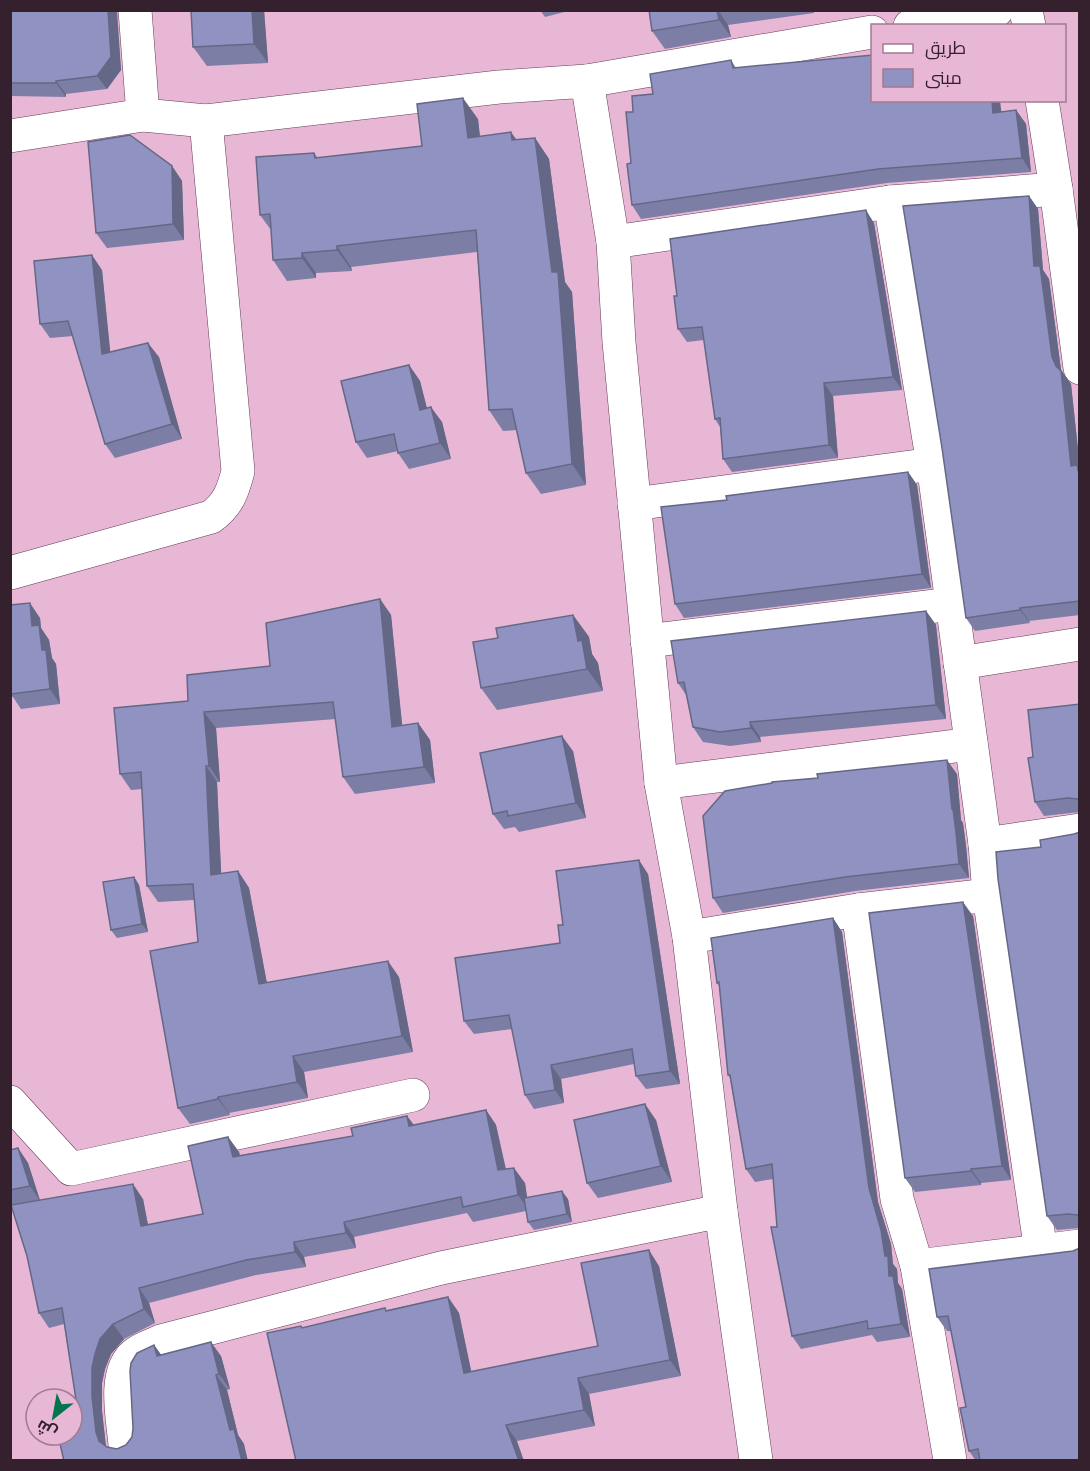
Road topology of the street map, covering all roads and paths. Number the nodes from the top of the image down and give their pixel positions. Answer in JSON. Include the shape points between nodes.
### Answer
{"nodes":[{"id":1,"x":135,"y":10,"type":"edge"},
{"id":2,"x":998,"y":10,"type":"edge"},
{"id":3,"x":921,"y":24,"type":"edge"},
{"id":4,"x":871,"y":32,"type":"edge"},
{"id":5,"x":587,"y":81,"type":"junction"},
{"id":6,"x":1042,"y":102,"type":"edge"},
{"id":7,"x":143,"y":115,"type":"junction"},
{"id":8,"x":206,"y":121,"type":"junction"},
{"id":9,"x":10,"y":136,"type":"edge"},
{"id":10,"x":1056,"y":189,"type":"junction"},
{"id":11,"x":890,"y":202,"type":"junction"},
{"id":12,"x":613,"y":242,"type":"junction"},
{"id":13,"x":1080,"y":368,"type":"edge"},
{"id":14,"x":933,"y":464,"type":"junction"},
{"id":15,"x":634,"y":504,"type":"junction"},
{"id":16,"x":10,"y":573,"type":"edge"},
{"id":17,"x":952,"y":604,"type":"junction"},
{"id":18,"x":647,"y":641,"type":"junction"},
{"id":19,"x":1080,"y":644,"type":"edge"},
{"id":20,"x":960,"y":663,"type":"junction"},
{"id":21,"x":970,"y":744,"type":"junction"},
{"id":22,"x":661,"y":783,"type":"junction"},
{"id":23,"x":1080,"y":830,"type":"edge"},
{"id":24,"x":985,"y":844,"type":"junction"},
{"id":25,"x":989,"y":894,"type":"junction"},
{"id":26,"x":858,"y":910,"type":"junction"},
{"id":27,"x":688,"y":937,"type":"junction"},
{"id":28,"x":413,"y":1095,"type":"dead end"},
{"id":29,"x":10,"y":1102,"type":"edge"},
{"id":30,"x":721,"y":1211,"type":"junction"},
{"id":31,"x":1080,"y":1246,"type":"edge"},
{"id":32,"x":1041,"y":1252,"type":"junction"},
{"id":33,"x":917,"y":1266,"type":"junction"},
{"id":34,"x":125,"y":1445,"type":"edge"},
{"id":35,"x":756,"y":1461,"type":"edge"},
{"id":36,"x":950,"y":1461,"type":"edge"}],
"edges":[{"from":1,"to":7,"type":"street"},
{"from":2,"to":3,"type":"street"},
{"from":4,"to":5,"type":"street"},
{"from":5,"to":8,"type":"street","via":[[499,87]]},
{"from":5,"to":12,"type":"street"},
{"from":6,"to":10,"type":"street"},
{"from":7,"to":8,"type":"street"},
{"from":7,"to":9,"type":"street"},
{"from":8,"to":16,"type":"street","via":[[238,471],[233,491],[222,509],[211,517]]},
{"from":10,"to":11,"type":"street"},
{"from":10,"to":13,"type":"street"},
{"from":11,"to":12,"type":"street"},
{"from":11,"to":14,"type":"street"},
{"from":12,"to":15,"type":"street"},
{"from":14,"to":15,"type":"street"},
{"from":14,"to":17,"type":"street"},
{"from":15,"to":18,"type":"street"},
{"from":17,"to":18,"type":"street"},
{"from":17,"to":20,"type":"street"},
{"from":18,"to":22,"type":"street"},
{"from":19,"to":20,"type":"street"},
{"from":20,"to":21,"type":"street"},
{"from":21,"to":22,"type":"street"},
{"from":21,"to":24,"type":"street"},
{"from":22,"to":27,"type":"street"},
{"from":23,"to":24,"type":"street"},
{"from":24,"to":25,"type":"street"},
{"from":25,"to":26,"type":"street"},
{"from":25,"to":32,"type":"street"},
{"from":26,"to":27,"type":"street"},
{"from":26,"to":33,"type":"street","via":[[897,1199]]},
{"from":27,"to":30,"type":"street"},
{"from":28,"to":29,"type":"street","via":[[71,1168]]},
{"from":30,"to":34,"type":"street","via":[[441,1268],[161,1341],[135,1354],[126,1367],[120,1386]]},
{"from":30,"to":35,"type":"street"},
{"from":31,"to":32,"type":"street"},
{"from":32,"to":33,"type":"street"},
{"from":33,"to":36,"type":"street"}]}
